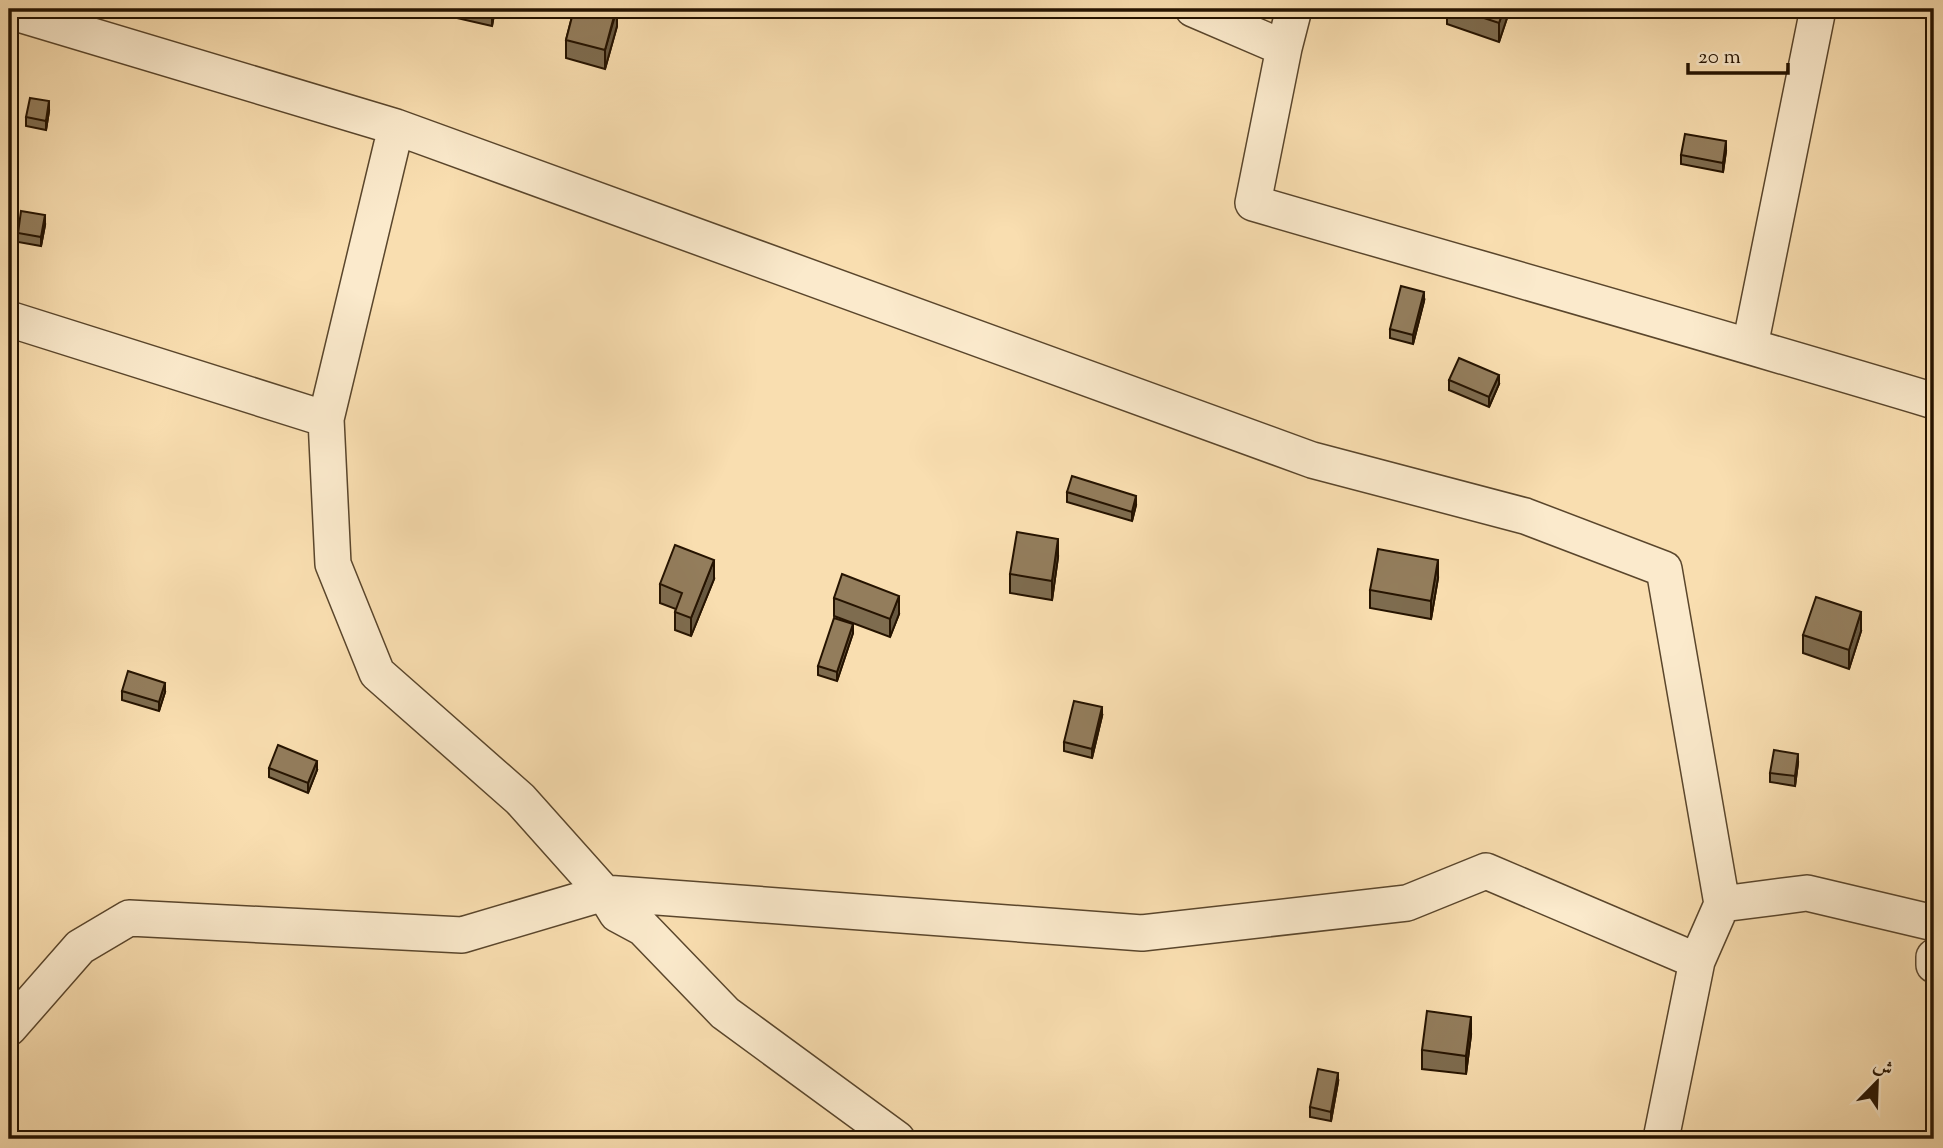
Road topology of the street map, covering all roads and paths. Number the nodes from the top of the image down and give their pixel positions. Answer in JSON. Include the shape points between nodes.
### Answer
{"nodes":[{"id":1,"x":1193,"y":9,"type":"edge"},
{"id":2,"x":1294,"y":9,"type":"edge"},
{"id":3,"x":1818,"y":9,"type":"edge"},
{"id":4,"x":9,"y":11,"type":"edge"},
{"id":5,"x":1284,"y":48,"type":"junction"},
{"id":6,"x":396,"y":127,"type":"junction"},
{"id":7,"x":9,"y":318,"type":"edge"},
{"id":8,"x":1750,"y":346,"type":"junction"},
{"id":9,"x":1934,"y":401,"type":"edge"},
{"id":10,"x":326,"y":419,"type":"junction"},
{"id":11,"x":604,"y":893,"type":"junction"},
{"id":12,"x":1722,"y":904,"type":"junction"},
{"id":13,"x":1934,"y":923,"type":"edge"},
{"id":14,"x":1934,"y":957,"type":"edge"},
{"id":15,"x":1697,"y":961,"type":"junction"},
{"id":16,"x":1934,"y":965,"type":"edge"},
{"id":17,"x":9,"y":1028,"type":"edge"},
{"id":18,"x":897,"y":1139,"type":"edge"},
{"id":19,"x":1661,"y":1139,"type":"edge"}],
"edges":[{"from":1,"to":5,"type":"street"},
{"from":2,"to":5,"type":"street"},
{"from":3,"to":8,"type":"street"},
{"from":4,"to":6,"type":"street"},
{"from":5,"to":8,"type":"street","via":[[1252,203]]},
{"from":6,"to":10,"type":"street"},
{"from":6,"to":12,"type":"street","via":[[1312,460],[1525,516],[1664,569]]},
{"from":7,"to":10,"type":"street"},
{"from":8,"to":9,"type":"street"},
{"from":10,"to":11,"type":"street","via":[[333,564],[377,673],[520,799]]},
{"from":11,"to":15,"type":"street","via":[[1142,933],[1407,903],[1486,871]]},
{"from":11,"to":17,"type":"street","via":[[462,935],[129,918],[80,947]]},
{"from":11,"to":18,"type":"street","via":[[617,914],[643,928],[725,1013]]},
{"from":12,"to":13,"type":"street","via":[[1807,893]]},
{"from":12,"to":15,"type":"street"},
{"from":14,"to":16,"type":"street"},
{"from":15,"to":19,"type":"street"}]}
